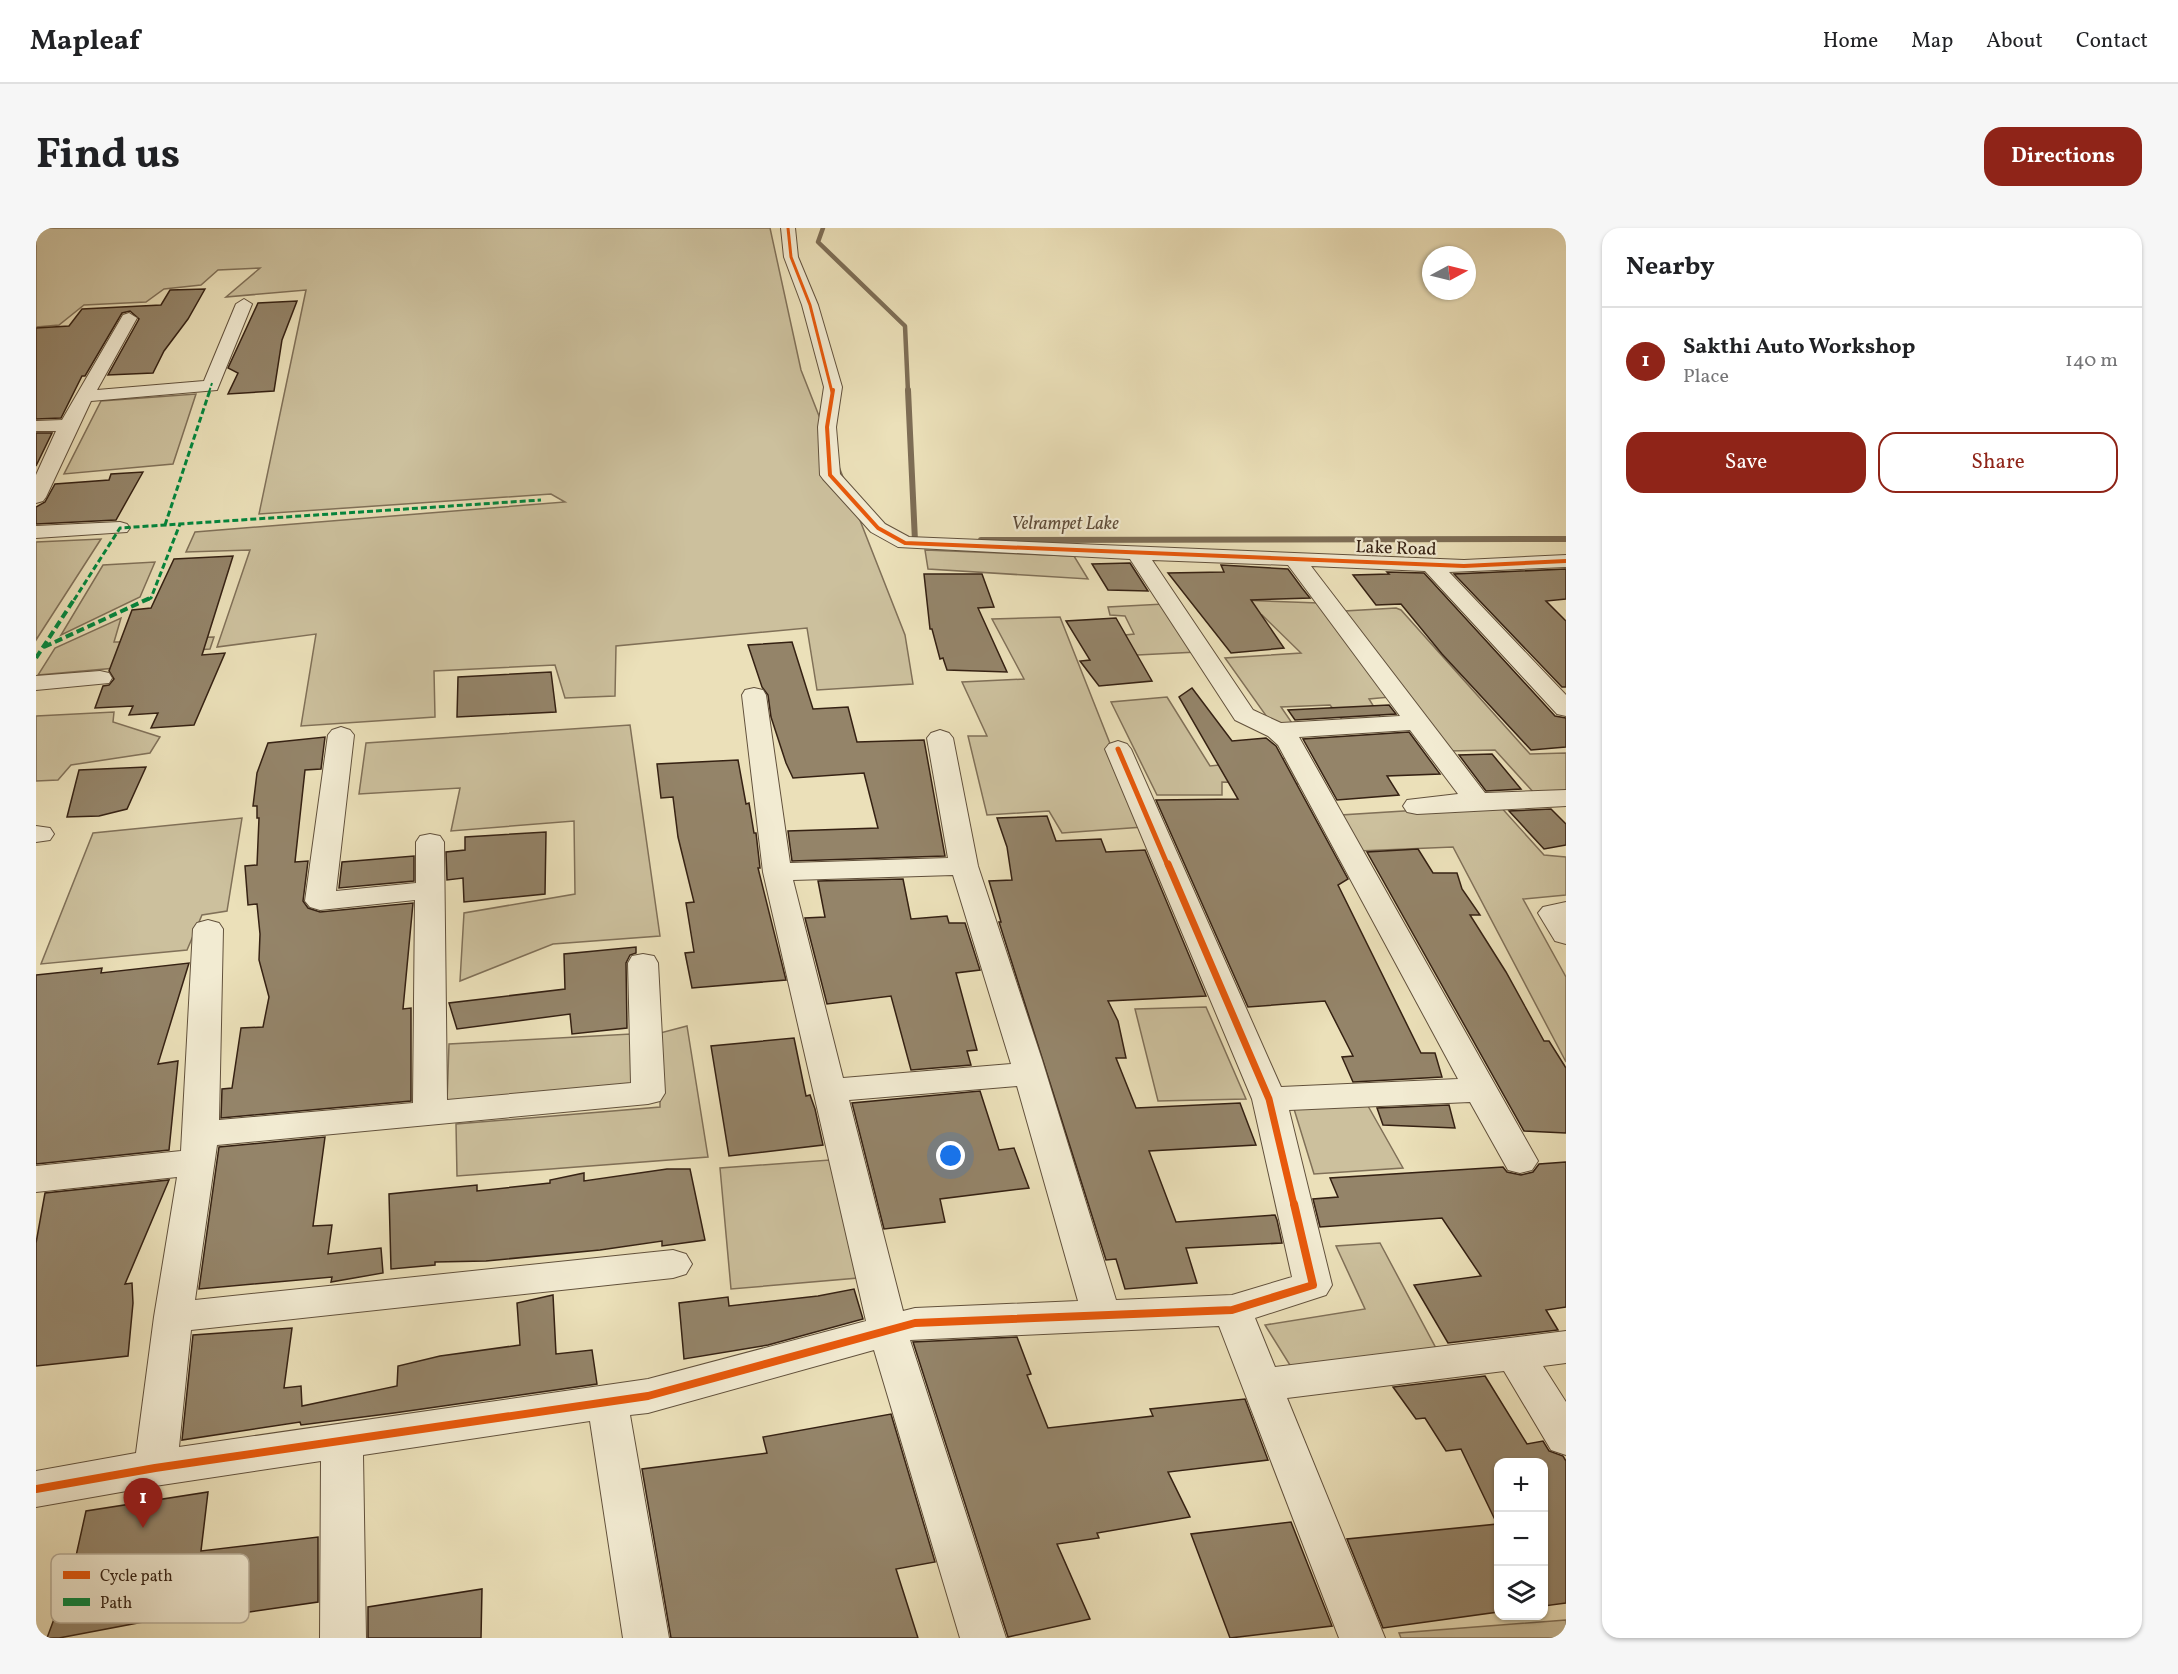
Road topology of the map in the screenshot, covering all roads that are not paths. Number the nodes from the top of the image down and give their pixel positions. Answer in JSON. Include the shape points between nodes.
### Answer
{"nodes":[{"id":1,"x":788,"y":228,"type":"edge"},
{"id":2,"x":244,"y":304,"type":"dead end"},
{"id":3,"x":129,"y":318,"type":"dead end"},
{"id":4,"x":86,"y":396,"type":"junction"},
{"id":5,"x":68,"y":425,"type":"junction"},
{"id":6,"x":36,"y":426,"type":"edge"},
{"id":7,"x":36,"y":497,"type":"edge"},
{"id":8,"x":120,"y":528,"type":"dead end"},
{"id":9,"x":36,"y":532,"type":"edge"},
{"id":10,"x":1138,"y":554,"type":"junction"},
{"id":11,"x":1295,"y":560,"type":"junction"},
{"id":12,"x":1566,"y":561,"type":"edge"},
{"id":13,"x":1431,"y":565,"type":"junction"},
{"id":14,"x":100,"y":678,"type":"dead end"},
{"id":15,"x":36,"y":683,"type":"edge"},
{"id":16,"x":754,"y":695,"type":"dead end"},
{"id":17,"x":1566,"y":709,"type":"edge"},
{"id":18,"x":1418,"y":722,"type":"junction"},
{"id":19,"x":1277,"y":731,"type":"junction"},
{"id":20,"x":341,"y":735,"type":"dead end"},
{"id":21,"x":940,"y":738,"type":"dead end"},
{"id":22,"x":1118,"y":749,"type":"dead end"},
{"id":23,"x":1566,"y":798,"type":"edge"},
{"id":24,"x":1477,"y":801,"type":"junction"},
{"id":25,"x":1418,"y":806,"type":"dead end"},
{"id":26,"x":430,"y":842,"type":"dead end"},
{"id":27,"x":964,"y":866,"type":"junction"},
{"id":28,"x":777,"y":872,"type":"junction"},
{"id":29,"x":430,"y":890,"type":"junction"},
{"id":30,"x":1566,"y":911,"type":"edge"},
{"id":31,"x":208,"y":929,"type":"dead end"},
{"id":32,"x":1566,"y":935,"type":"edge"},
{"id":33,"x":643,"y":963,"type":"dead end"},
{"id":34,"x":1030,"y":1074,"type":"junction"},
{"id":35,"x":830,"y":1090,"type":"junction"},
{"id":36,"x":1478,"y":1090,"type":"junction"},
{"id":37,"x":1269,"y":1099,"type":"junction"},
{"id":38,"x":430,"y":1113,"type":"junction"},
{"id":39,"x":199,"y":1148,"type":"junction"},
{"id":40,"x":1520,"y":1161,"type":"dead end"},
{"id":41,"x":36,"y":1179,"type":"edge"},
{"id":42,"x":673,"y":1264,"type":"dead end"},
{"id":43,"x":1232,"y":1310,"type":"junction"},
{"id":44,"x":1101,"y":1315,"type":"junction"},
{"id":45,"x":173,"y":1317,"type":"junction"},
{"id":46,"x":888,"y":1331,"type":"junction"},
{"id":47,"x":1566,"y":1347,"type":"edge"},
{"id":48,"x":1514,"y":1352,"type":"junction"},
{"id":49,"x":1263,"y":1385,"type":"junction"},
{"id":50,"x":607,"y":1402,"type":"junction"},
{"id":51,"x":1566,"y":1438,"type":"edge"},
{"id":52,"x":342,"y":1440,"type":"junction"},
{"id":53,"x":155,"y":1468,"type":"junction"},
{"id":54,"x":36,"y":1488,"type":"edge"},
{"id":55,"x":343,"y":1638,"type":"edge"},
{"id":56,"x":646,"y":1638,"type":"edge"},
{"id":57,"x":983,"y":1638,"type":"edge"},
{"id":58,"x":1362,"y":1638,"type":"edge"}],
"edges":[{"from":1,"to":10,"type":"street","name":"Lake Road","via":[[790,257],[810,305],[833,387],[827,427],[830,476],[878,528],[905,543],[932,546]]},
{"from":2,"to":4,"type":"street","via":[[212,385]]},
{"from":3,"to":4,"type":"street"},
{"from":4,"to":5,"type":"street"},
{"from":5,"to":6,"type":"street"},
{"from":5,"to":7,"type":"street"},
{"from":8,"to":9,"type":"street"},
{"from":10,"to":11,"type":"street","name":"Lake Road"},
{"from":10,"to":19,"type":"street","via":[[1244,715]]},
{"from":11,"to":13,"type":"street","name":"Lake Road"},
{"from":11,"to":18,"type":"street"},
{"from":12,"to":13,"type":"street","name":"Lake Road"},
{"from":13,"to":17,"type":"street"},
{"from":14,"to":15,"type":"street"},
{"from":16,"to":28,"type":"street"},
{"from":18,"to":19,"type":"street"},
{"from":18,"to":24,"type":"street"},
{"from":19,"to":36,"type":"street","via":[[1289,741]]},
{"from":20,"to":29,"type":"street","via":[[320,901]]},
{"from":21,"to":27,"type":"street"},
{"from":22,"to":37,"type":"street"},
{"from":23,"to":24,"type":"street"},
{"from":24,"to":25,"type":"street"},
{"from":26,"to":29,"type":"street"},
{"from":27,"to":28,"type":"street"},
{"from":27,"to":34,"type":"street"},
{"from":28,"to":35,"type":"street"},
{"from":29,"to":38,"type":"street"},
{"from":30,"to":32,"type":"street","via":[[1553,913]]},
{"from":31,"to":39,"type":"street"},
{"from":33,"to":38,"type":"street","via":[[648,1094]]},
{"from":34,"to":35,"type":"street"},
{"from":34,"to":44,"type":"street"},
{"from":35,"to":46,"type":"street"},
{"from":36,"to":37,"type":"street"},
{"from":36,"to":40,"type":"street"},
{"from":37,"to":43,"type":"street","via":[[1313,1285]]},
{"from":38,"to":39,"type":"street"},
{"from":39,"to":41,"type":"street"},
{"from":39,"to":45,"type":"street"},
{"from":42,"to":45,"type":"street"},
{"from":43,"to":44,"type":"street"},
{"from":43,"to":49,"type":"street"},
{"from":44,"to":46,"type":"street","via":[[915,1323]]},
{"from":45,"to":53,"type":"street"},
{"from":46,"to":50,"type":"street","via":[[648,1396]]},
{"from":46,"to":57,"type":"street"},
{"from":47,"to":48,"type":"street"},
{"from":48,"to":49,"type":"street"},
{"from":48,"to":51,"type":"street"},
{"from":49,"to":58,"type":"street"},
{"from":50,"to":52,"type":"street"},
{"from":50,"to":56,"type":"street"},
{"from":52,"to":53,"type":"street"},
{"from":52,"to":55,"type":"street"},
{"from":53,"to":54,"type":"street"}]}
